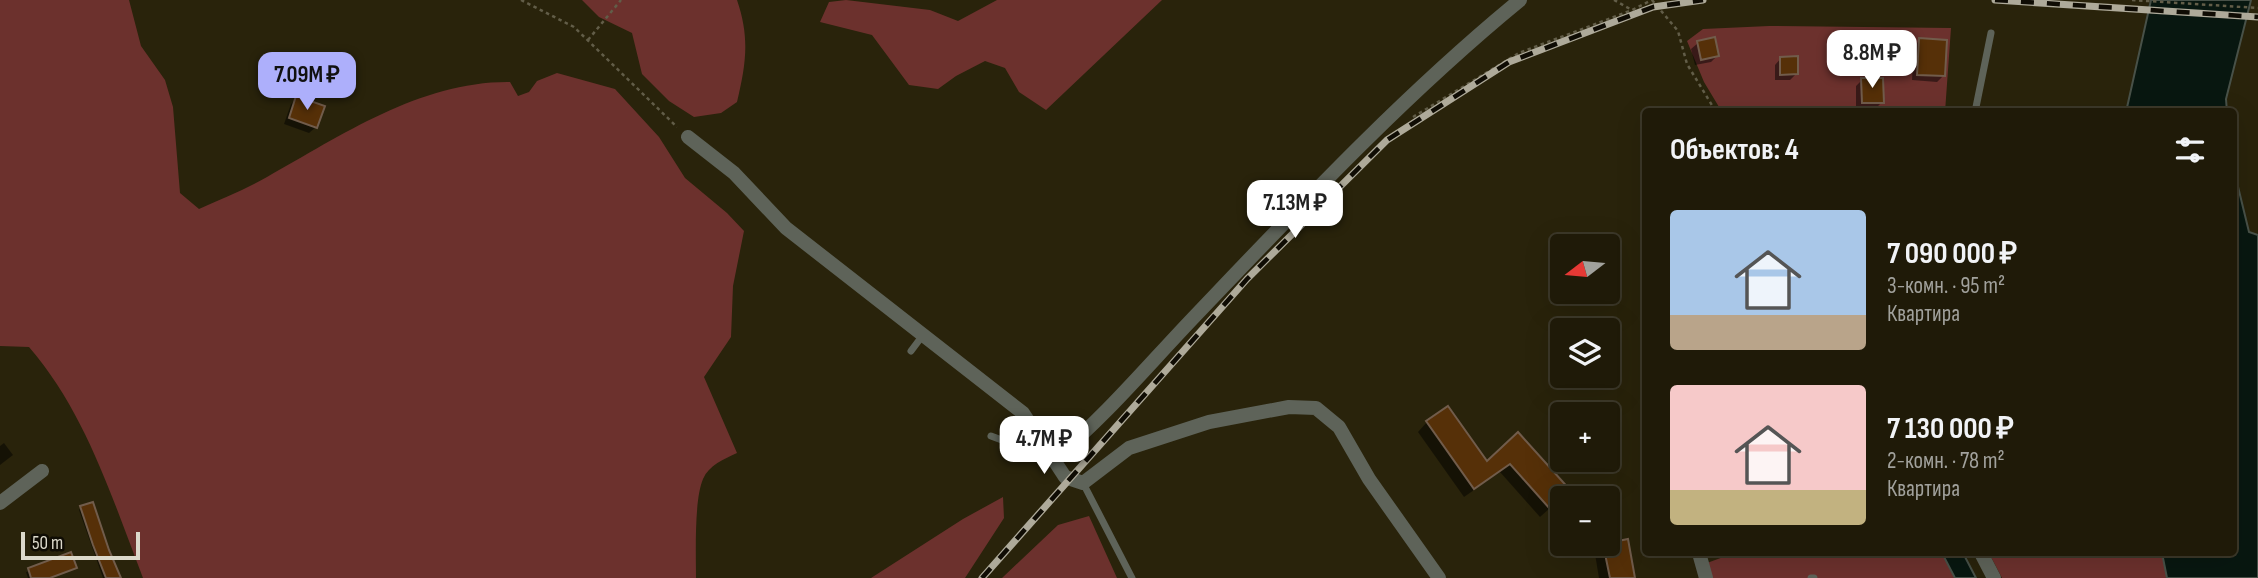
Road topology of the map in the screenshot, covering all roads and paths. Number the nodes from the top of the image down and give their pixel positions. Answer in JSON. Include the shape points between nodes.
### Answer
{"nodes":[{"id":1,"x":521,"y":0,"type":"edge"},
{"id":2,"x":621,"y":0,"type":"edge"},
{"id":3,"x":1520,"y":0,"type":"edge"},
{"id":4,"x":1614,"y":0,"type":"edge"},
{"id":5,"x":1652,"y":0,"type":"edge"},
{"id":6,"x":2132,"y":0,"type":"edge"},
{"id":7,"x":2258,"y":8,"type":"edge"},
{"id":8,"x":1632,"y":10,"type":"junction"},
{"id":9,"x":1991,"y":33,"type":"dead end"},
{"id":10,"x":588,"y":40,"type":"junction"},
{"id":11,"x":1714,"y":108,"type":"edge"},
{"id":12,"x":1976,"y":108,"type":"edge"},
{"id":13,"x":1412,"y":118,"type":"dead end"},
{"id":14,"x":688,"y":137,"type":"joint"},
{"id":15,"x":923,"y":335,"type":"junction"},
{"id":16,"x":911,"y":351,"type":"dead end"},
{"id":17,"x":991,"y":436,"type":"dead end"},
{"id":18,"x":1054,"y":459,"type":"junction"},
{"id":19,"x":42,"y":471,"type":"dead end"},
{"id":20,"x":1083,"y":483,"type":"junction"},
{"id":21,"x":0,"y":503,"type":"edge"},
{"id":22,"x":1700,"y":556,"type":"edge"},
{"id":23,"x":1983,"y":556,"type":"edge"},
{"id":24,"x":1132,"y":578,"type":"edge"},
{"id":25,"x":1439,"y":578,"type":"edge"},
{"id":26,"x":1706,"y":578,"type":"edge"},
{"id":27,"x":1994,"y":578,"type":"edge"}],
"edges":[{"from":1,"to":10,"type":"path"},
{"from":2,"to":10,"type":"path"},
{"from":3,"to":18,"type":"street","via":[[1355,153],[1089,430]]},
{"from":4,"to":8,"type":"path"},
{"from":5,"to":8,"type":"path"},
{"from":5,"to":11,"type":"path","via":[[1678,31],[1687,64]]},
{"from":6,"to":7,"type":"path"},
{"from":8,"to":13,"type":"path","via":[[1519,53]]},
{"from":9,"to":12,"type":"lane"},
{"from":10,"to":14,"type":"path"},
{"from":14,"to":15,"type":"street","via":[[734,173],[786,228]]},
{"from":15,"to":16,"type":"lane"},
{"from":15,"to":18,"type":"street","via":[[1023,413]]},
{"from":17,"to":18,"type":"lane"},
{"from":18,"to":20,"type":"street","via":[[1065,477]]},
{"from":19,"to":21,"type":"street"},
{"from":20,"to":24,"type":"lane"},
{"from":20,"to":25,"type":"street","via":[[1129,447],[1209,422],[1289,407],[1316,408],[1339,428]]},
{"from":22,"to":26,"type":"street"},
{"from":23,"to":27,"type":"street"}]}
